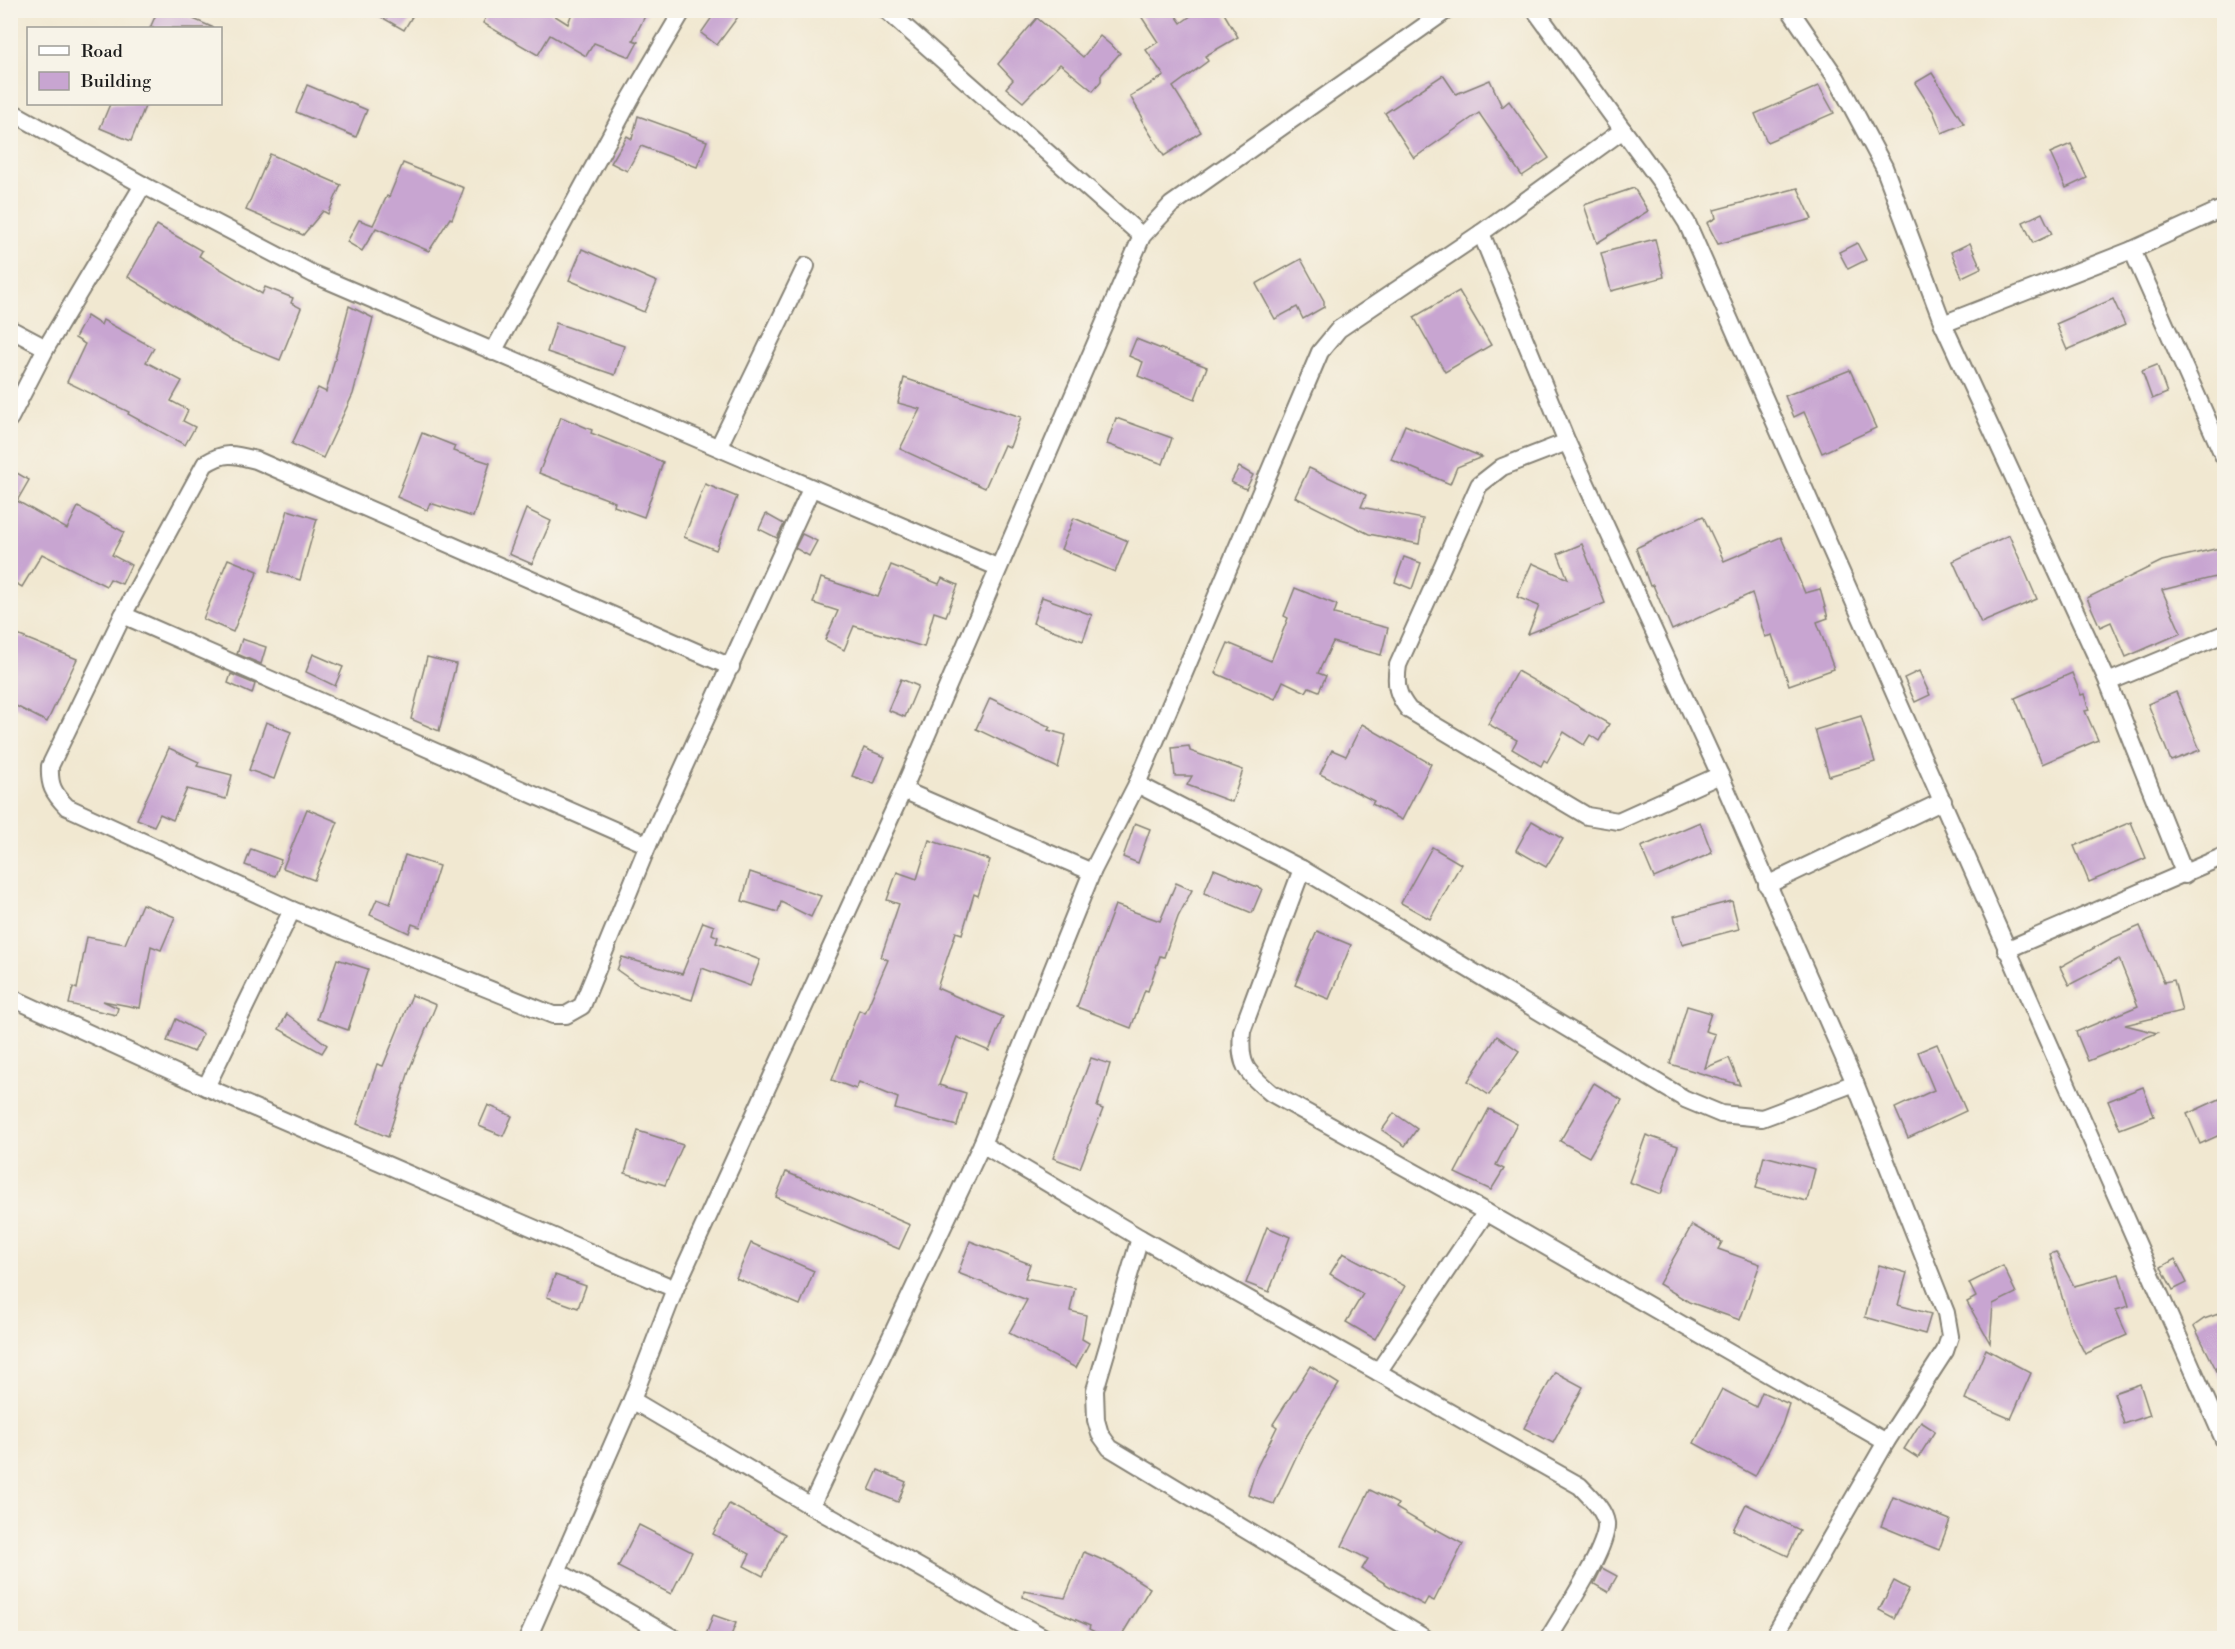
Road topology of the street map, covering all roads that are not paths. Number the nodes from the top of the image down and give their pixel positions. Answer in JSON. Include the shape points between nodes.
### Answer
{"nodes":[{"id":1,"x":683,"y":10,"type":"edge"},
{"id":2,"x":886,"y":10,"type":"edge"},
{"id":3,"x":1447,"y":10,"type":"edge"},
{"id":4,"x":1535,"y":10,"type":"edge"},
{"id":5,"x":1790,"y":10,"type":"edge"},
{"id":6,"x":10,"y":111,"type":"edge"},
{"id":7,"x":1623,"y":130,"type":"junction"},
{"id":8,"x":143,"y":185,"type":"junction"},
{"id":9,"x":2224,"y":208,"type":"edge"},
{"id":10,"x":1480,"y":233,"type":"junction"},
{"id":11,"x":1142,"y":236,"type":"junction"},
{"id":12,"x":2133,"y":250,"type":"junction"},
{"id":13,"x":806,"y":266,"type":"dead end"},
{"id":14,"x":1943,"y":324,"type":"junction"},
{"id":15,"x":10,"y":329,"type":"edge"},
{"id":16,"x":46,"y":348,"type":"junction"},
{"id":17,"x":493,"y":352,"type":"junction"},
{"id":18,"x":10,"y":418,"type":"edge"},
{"id":19,"x":2218,"y":423,"type":"edge"},
{"id":20,"x":1566,"y":442,"type":"junction"},
{"id":21,"x":719,"y":446,"type":"junction"},
{"id":22,"x":2224,"y":457,"type":"edge"},
{"id":23,"x":811,"y":489,"type":"junction"},
{"id":24,"x":997,"y":567,"type":"junction"},
{"id":25,"x":123,"y":615,"type":"junction"},
{"id":26,"x":2224,"y":634,"type":"edge"},
{"id":27,"x":731,"y":667,"type":"junction"},
{"id":28,"x":2108,"y":682,"type":"junction"},
{"id":29,"x":1720,"y":775,"type":"junction"},
{"id":30,"x":1137,"y":784,"type":"junction"},
{"id":31,"x":903,"y":790,"type":"junction"},
{"id":32,"x":1943,"y":801,"type":"junction"},
{"id":33,"x":648,"y":845,"type":"junction"},
{"id":34,"x":2224,"y":856,"type":"edge"},
{"id":35,"x":1302,"y":869,"type":"junction"},
{"id":36,"x":1092,"y":872,"type":"junction"},
{"id":37,"x":2185,"y":875,"type":"junction"},
{"id":38,"x":1767,"y":885,"type":"junction"},
{"id":39,"x":292,"y":910,"type":"junction"},
{"id":40,"x":2006,"y":950,"type":"junction"},
{"id":41,"x":10,"y":997,"type":"edge"},
{"id":42,"x":1854,"y":1083,"type":"junction"},
{"id":43,"x":206,"y":1088,"type":"junction"},
{"id":44,"x":982,"y":1144,"type":"junction"},
{"id":45,"x":1486,"y":1212,"type":"junction"},
{"id":46,"x":1140,"y":1238,"type":"junction"},
{"id":47,"x":675,"y":1289,"type":"junction"},
{"id":48,"x":1378,"y":1372,"type":"junction"},
{"id":49,"x":632,"y":1400,"type":"junction"},
{"id":50,"x":2224,"y":1440,"type":"edge"},
{"id":51,"x":1886,"y":1442,"type":"junction"},
{"id":52,"x":811,"y":1506,"type":"junction"},
{"id":53,"x":557,"y":1571,"type":"junction"},
{"id":54,"x":528,"y":1638,"type":"edge"},
{"id":55,"x":673,"y":1638,"type":"edge"},
{"id":56,"x":1045,"y":1638,"type":"edge"},
{"id":57,"x":1425,"y":1638,"type":"edge"},
{"id":58,"x":1549,"y":1638,"type":"edge"},
{"id":59,"x":1773,"y":1638,"type":"edge"}],
"edges":[{"from":1,"to":17,"type":"street"},
{"from":2,"to":11,"type":"street"},
{"from":3,"to":11,"type":"street","via":[[1171,205]]},
{"from":4,"to":7,"type":"street"},
{"from":5,"to":14,"type":"street","via":[[1837,79],[1884,167]]},
{"from":6,"to":8,"type":"street"},
{"from":7,"to":10,"type":"street"},
{"from":7,"to":32,"type":"street","via":[[1687,223]]},
{"from":8,"to":16,"type":"street"},
{"from":8,"to":17,"type":"street","via":[[313,274]]},
{"from":9,"to":12,"type":"street"},
{"from":10,"to":20,"type":"street"},
{"from":10,"to":30,"type":"street","via":[[1339,329],[1320,352]]},
{"from":11,"to":24,"type":"street"},
{"from":12,"to":14,"type":"street"},
{"from":12,"to":19,"type":"street"},
{"from":13,"to":21,"type":"street"},
{"from":14,"to":28,"type":"street"},
{"from":15,"to":16,"type":"street"},
{"from":16,"to":18,"type":"street"},
{"from":17,"to":21,"type":"street"},
{"from":19,"to":22,"type":"street"},
{"from":20,"to":29,"type":"street"},
{"from":20,"to":29,"type":"street","via":[[1502,467],[1479,485],[1398,665],[1395,685],[1400,699],[1409,710],[1587,816],[1618,821]]},
{"from":21,"to":23,"type":"street"},
{"from":23,"to":24,"type":"street"},
{"from":23,"to":27,"type":"street"},
{"from":24,"to":31,"type":"street"},
{"from":25,"to":27,"type":"street","via":[[205,464],[218,455],[235,454]]},
{"from":25,"to":33,"type":"street"},
{"from":25,"to":39,"type":"street","via":[[50,766],[55,795],[67,807]]},
{"from":26,"to":28,"type":"street"},
{"from":27,"to":33,"type":"street"},
{"from":28,"to":37,"type":"street"},
{"from":29,"to":38,"type":"street"},
{"from":30,"to":35,"type":"street"},
{"from":30,"to":36,"type":"street"},
{"from":31,"to":36,"type":"street"},
{"from":31,"to":47,"type":"street"},
{"from":32,"to":38,"type":"street"},
{"from":32,"to":40,"type":"street"},
{"from":33,"to":39,"type":"street","via":[[582,1006],[566,1015],[553,1015]]},
{"from":34,"to":37,"type":"street"},
{"from":35,"to":42,"type":"street","via":[[1685,1099],[1720,1114],[1762,1118]]},
{"from":35,"to":45,"type":"street","via":[[1242,1031],[1240,1055],[1250,1075],[1270,1093]]},
{"from":36,"to":44,"type":"street"},
{"from":37,"to":40,"type":"street"},
{"from":38,"to":42,"type":"street"},
{"from":39,"to":43,"type":"street"},
{"from":40,"to":50,"type":"street"},
{"from":41,"to":43,"type":"street"},
{"from":42,"to":51,"type":"street","via":[[1946,1313],[1950,1336],[1945,1351]]},
{"from":43,"to":47,"type":"street"},
{"from":44,"to":46,"type":"street"},
{"from":44,"to":52,"type":"street"},
{"from":45,"to":48,"type":"street"},
{"from":45,"to":51,"type":"street"},
{"from":46,"to":48,"type":"street"},
{"from":46,"to":57,"type":"street","via":[[1095,1390],[1100,1434],[1110,1448]]},
{"from":47,"to":49,"type":"street"},
{"from":48,"to":58,"type":"street","via":[[1580,1486],[1597,1504],[1606,1523],[1604,1544]]},
{"from":49,"to":52,"type":"street"},
{"from":49,"to":53,"type":"street"},
{"from":51,"to":59,"type":"street"},
{"from":52,"to":56,"type":"street"},
{"from":53,"to":54,"type":"street"},
{"from":53,"to":55,"type":"street"}]}
